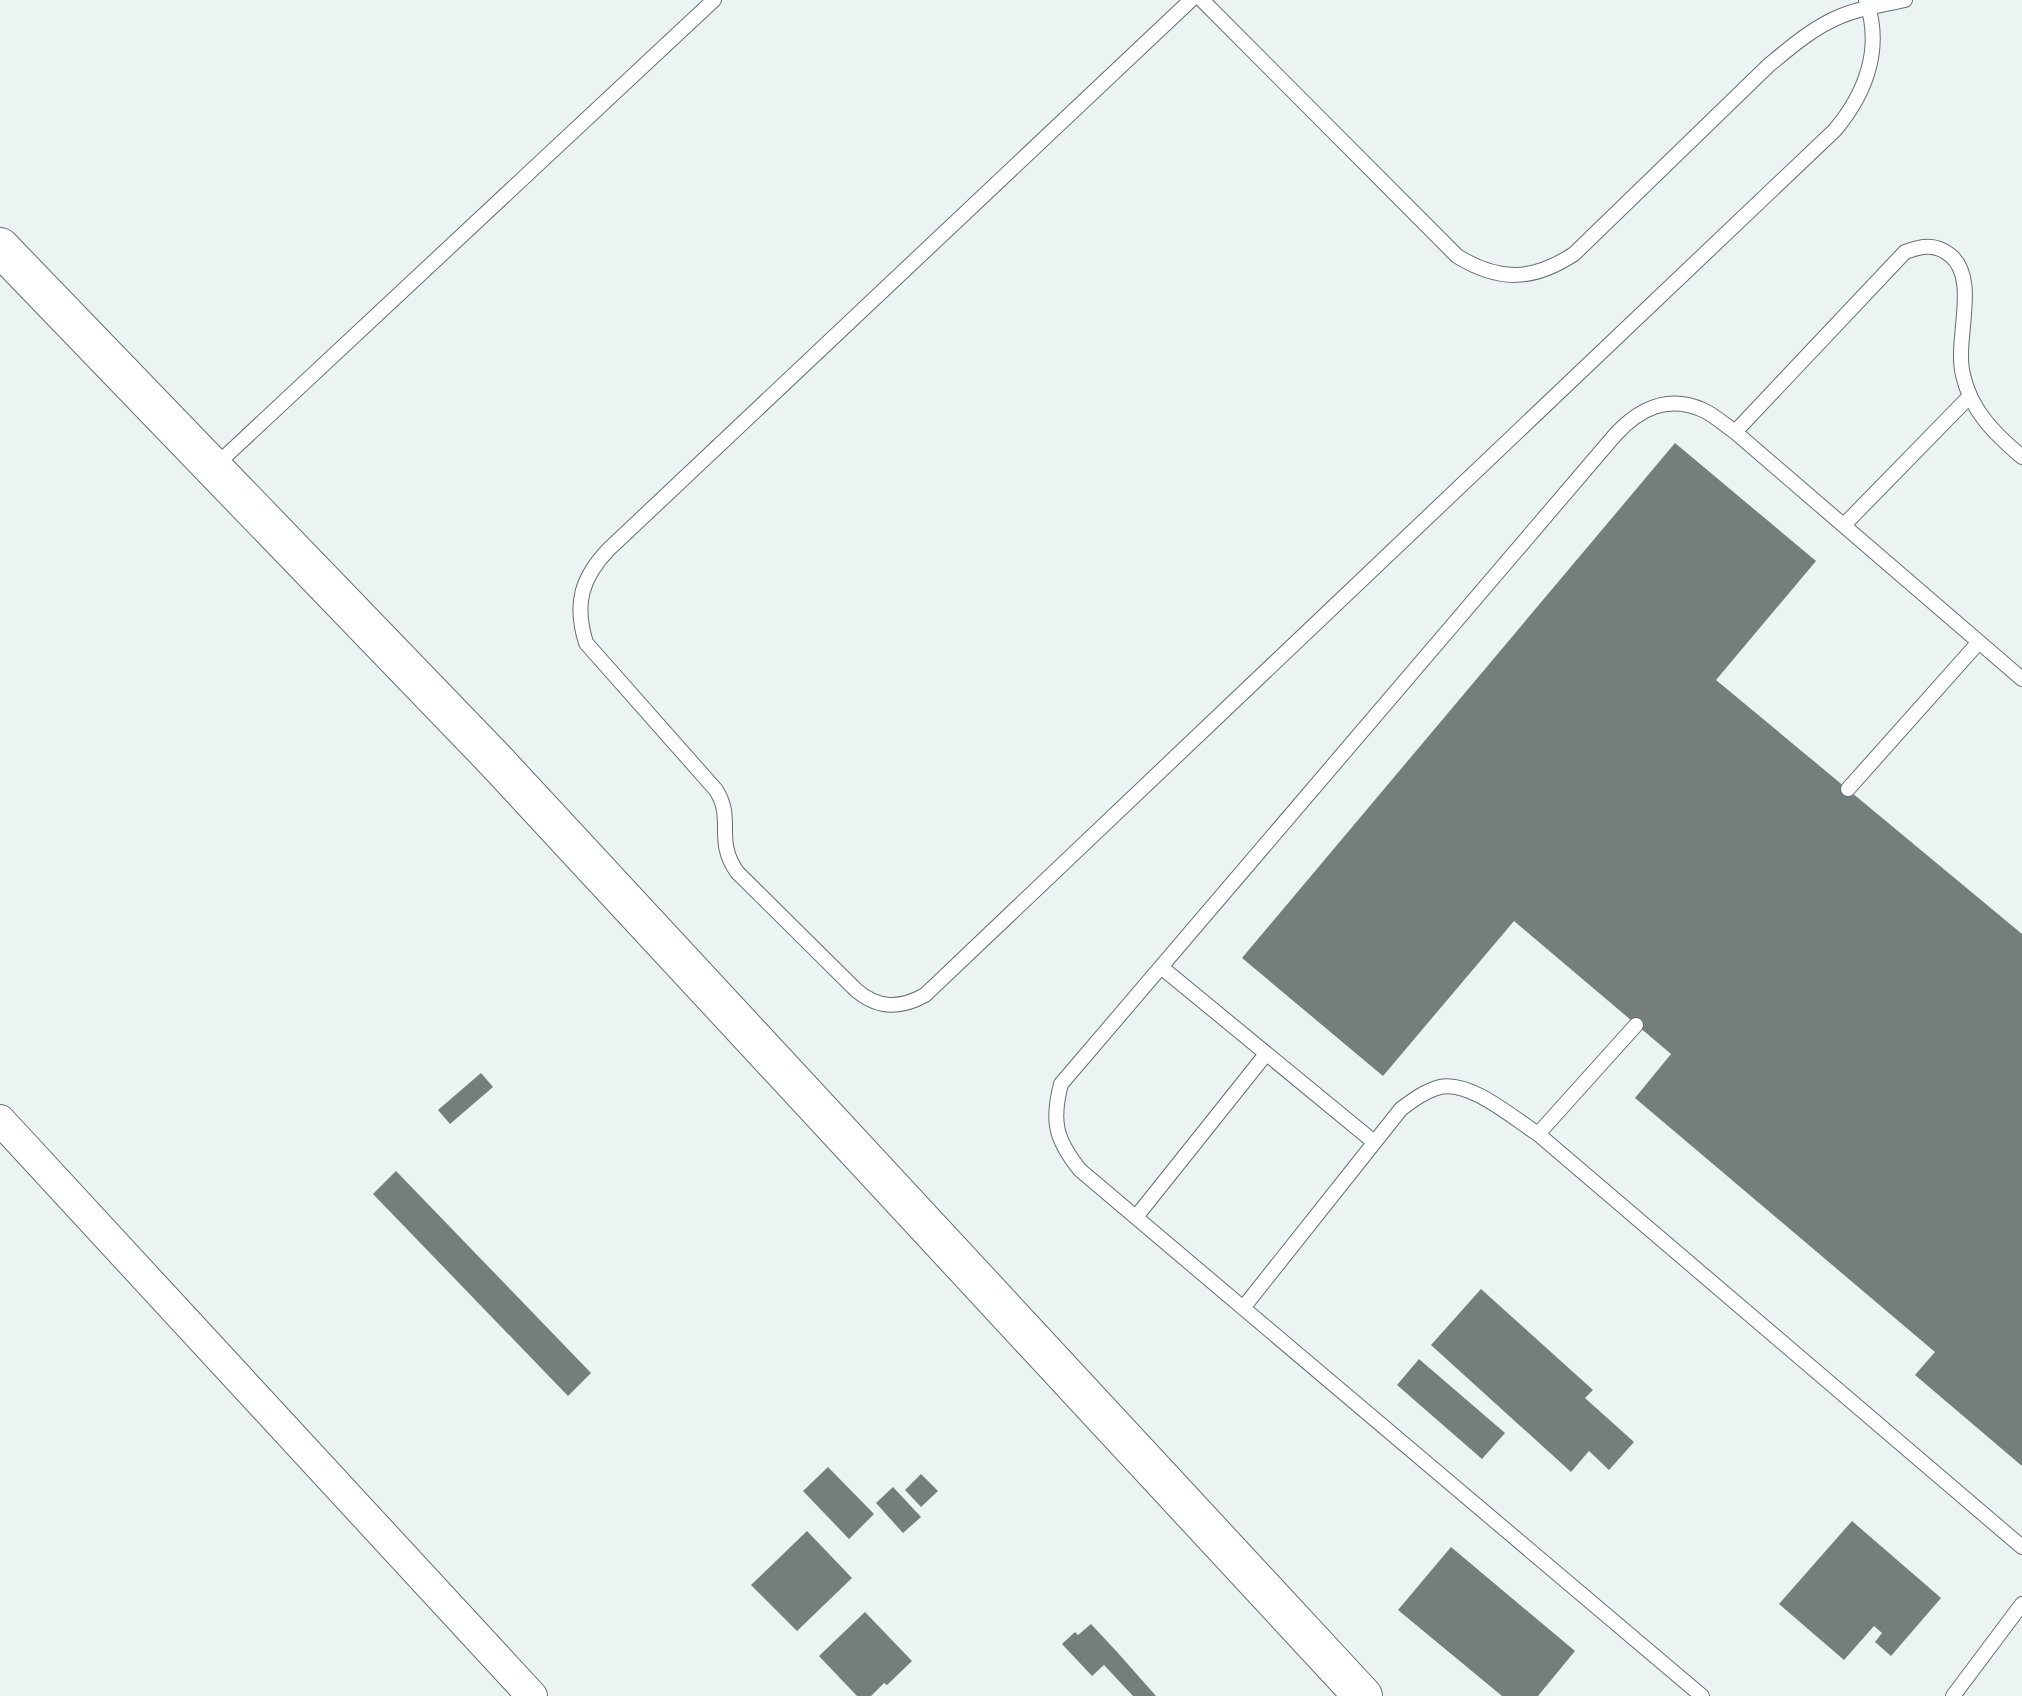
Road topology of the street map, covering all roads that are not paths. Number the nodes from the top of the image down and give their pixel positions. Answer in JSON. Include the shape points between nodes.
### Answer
{"nodes":[{"id":1,"x":714,"y":0,"type":"edge"},
{"id":2,"x":1191,"y":0,"type":"edge"},
{"id":3,"x":1202,"y":0,"type":"edge"},
{"id":4,"x":1905,"y":0,"type":"edge"},
{"id":5,"x":1868,"y":4,"type":"edge"},
{"id":6,"x":0,"y":247,"type":"edge"},
{"id":7,"x":1969,"y":396,"type":"junction"},
{"id":8,"x":1735,"y":432,"type":"junction"},
{"id":9,"x":2022,"y":457,"type":"edge"},
{"id":10,"x":213,"y":468,"type":"junction"},
{"id":11,"x":1844,"y":525,"type":"junction"},
{"id":12,"x":1979,"y":642,"type":"junction"},
{"id":13,"x":2022,"y":678,"type":"edge"},
{"id":14,"x":1848,"y":789,"type":"dead end"},
{"id":15,"x":1161,"y":967,"type":"junction"},
{"id":16,"x":1636,"y":1025,"type":"dead end"},
{"id":17,"x":1266,"y":1054,"type":"junction"},
{"id":18,"x":0,"y":1120,"type":"edge"},
{"id":19,"x":1538,"y":1134,"type":"junction"},
{"id":20,"x":1374,"y":1142,"type":"junction"},
{"id":21,"x":1136,"y":1217,"type":"junction"},
{"id":22,"x":1243,"y":1308,"type":"junction"},
{"id":23,"x":2022,"y":1547,"type":"edge"},
{"id":24,"x":2022,"y":1604,"type":"edge"},
{"id":25,"x":532,"y":1696,"type":"edge"},
{"id":26,"x":1363,"y":1696,"type":"edge"},
{"id":27,"x":1702,"y":1696,"type":"edge"},
{"id":28,"x":1954,"y":1696,"type":"edge"}],
"edges":[{"from":1,"to":10,"type":"lane"},
{"from":2,"to":5,"type":"lane","via":[[609,549],[585,581],[579,614],[586,643],[716,790],[725,811],[724,844],[737,872],[856,990],[875,1003],[900,1005],[925,995],[1835,130],[1850,112],[1869,72],[1873,30]]},
{"from":3,"to":5,"type":"lane","via":[[1457,256],[1487,272],[1512,275],[1540,272],[1574,254],[1794,44]]},
{"from":4,"to":5,"type":"lane"},
{"from":6,"to":10,"type":"street"},
{"from":7,"to":8,"type":"lane","via":[[1960,353],[1965,280],[1958,261],[1942,249],[1923,246],[1905,252]]},
{"from":7,"to":9,"type":"lane","via":[[1983,420]]},
{"from":7,"to":11,"type":"lane"},
{"from":8,"to":11,"type":"lane"},
{"from":8,"to":15,"type":"lane","via":[[1704,410],[1680,404],[1654,406],[1632,417]]},
{"from":10,"to":26,"type":"street","via":[[495,760]]},
{"from":11,"to":12,"type":"lane"},
{"from":12,"to":13,"type":"lane"},
{"from":12,"to":14,"type":"lane"},
{"from":15,"to":17,"type":"lane"},
{"from":15,"to":21,"type":"lane","via":[[1061,1084],[1055,1107],[1065,1152]]},
{"from":16,"to":19,"type":"lane"},
{"from":17,"to":20,"type":"lane"},
{"from":17,"to":21,"type":"lane"},
{"from":18,"to":25,"type":"street"},
{"from":19,"to":20,"type":"lane","via":[[1469,1089],[1442,1086],[1401,1109]]},
{"from":19,"to":23,"type":"lane"},
{"from":20,"to":22,"type":"lane"},
{"from":21,"to":22,"type":"lane"},
{"from":22,"to":27,"type":"lane"},
{"from":24,"to":28,"type":"lane"}]}
